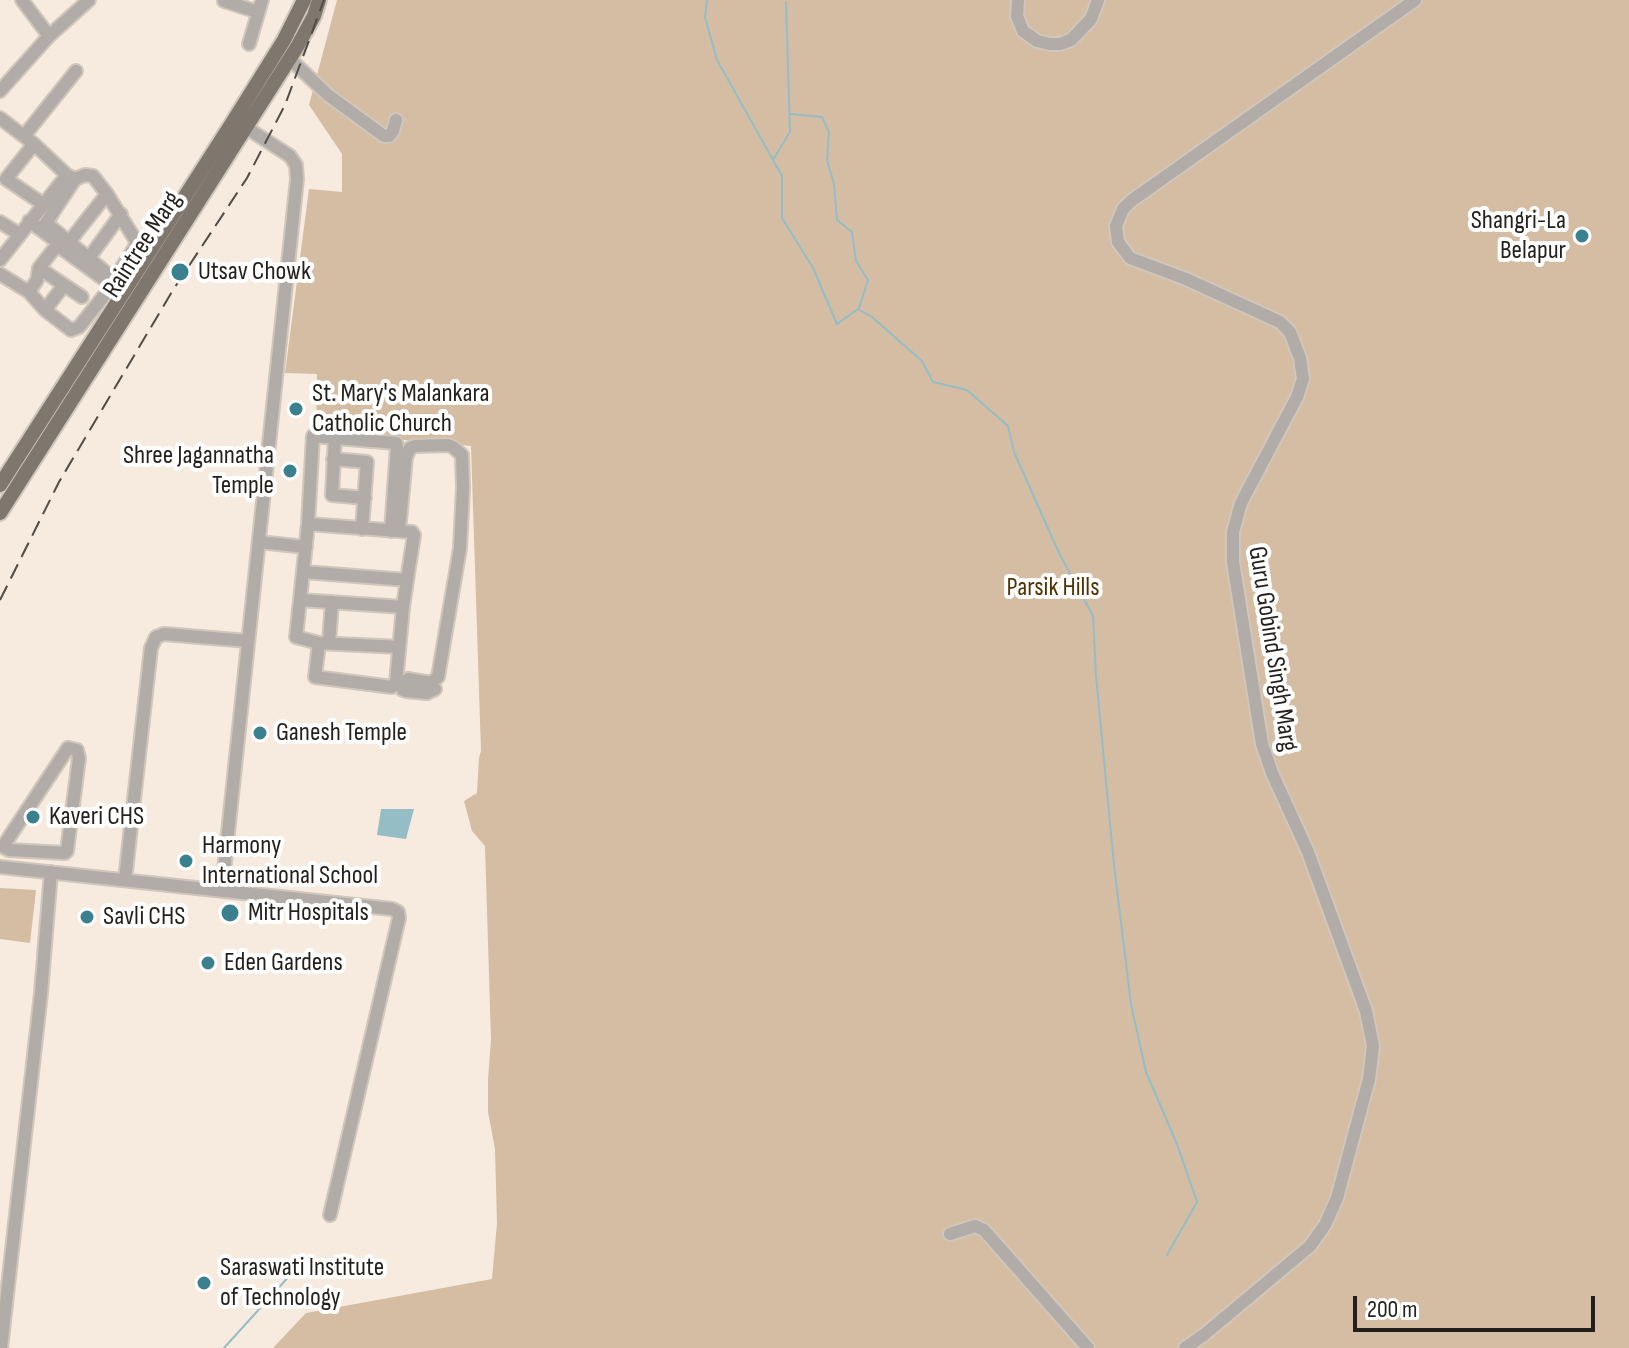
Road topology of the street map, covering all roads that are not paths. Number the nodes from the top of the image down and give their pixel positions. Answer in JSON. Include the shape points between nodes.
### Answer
{"nodes":[{"id":1,"x":22,"y":0,"type":"edge"},
{"id":2,"x":89,"y":0,"type":"edge"},
{"id":3,"x":304,"y":0,"type":"edge"},
{"id":4,"x":319,"y":0,"type":"edge"},
{"id":5,"x":1018,"y":0,"type":"edge"},
{"id":6,"x":1098,"y":0,"type":"edge"},
{"id":7,"x":1415,"y":0,"type":"edge"},
{"id":8,"x":224,"y":1,"type":"edge"},
{"id":9,"x":260,"y":6,"type":"edge"},
{"id":10,"x":49,"y":36,"type":"junction"},
{"id":11,"x":249,"y":44,"type":"dead end"},
{"id":12,"x":290,"y":59,"type":"junction"},
{"id":13,"x":76,"y":71,"type":"dead end"},
{"id":14,"x":0,"y":91,"type":"edge"},
{"id":15,"x":0,"y":118,"type":"edge"},
{"id":16,"x":396,"y":120,"type":"dead end"},
{"id":17,"x":240,"y":124,"type":"junction"},
{"id":18,"x":28,"y":143,"type":"junction"},
{"id":19,"x":71,"y":177,"type":"junction"},
{"id":20,"x":0,"y":185,"type":"edge"},
{"id":21,"x":107,"y":194,"type":"junction"},
{"id":22,"x":36,"y":212,"type":"junction"},
{"id":23,"x":121,"y":214,"type":"junction"},
{"id":24,"x":47,"y":221,"type":"junction"},
{"id":25,"x":0,"y":223,"type":"edge"},
{"id":26,"x":18,"y":235,"type":"junction"},
{"id":27,"x":63,"y":243,"type":"junction"},
{"id":28,"x":89,"y":258,"type":"junction"},
{"id":29,"x":0,"y":260,"type":"edge"},
{"id":30,"x":39,"y":268,"type":"junction"},
{"id":31,"x":0,"y":274,"type":"edge"},
{"id":32,"x":64,"y":285,"type":"junction"},
{"id":33,"x":29,"y":292,"type":"junction"},
{"id":34,"x":82,"y":297,"type":"dead end"},
{"id":35,"x":45,"y":310,"type":"junction"},
{"id":36,"x":335,"y":437,"type":"junction"},
{"id":37,"x":333,"y":459,"type":"junction"},
{"id":38,"x":0,"y":485,"type":"edge"},
{"id":39,"x":365,"y":498,"type":"junction"},
{"id":40,"x":0,"y":513,"type":"edge"},
{"id":41,"x":308,"y":524,"type":"junction"},
{"id":42,"x":362,"y":529,"type":"junction"},
{"id":43,"x":395,"y":531,"type":"junction"},
{"id":44,"x":259,"y":542,"type":"junction"},
{"id":45,"x":306,"y":547,"type":"junction"},
{"id":46,"x":304,"y":572,"type":"junction"},
{"id":47,"x":407,"y":580,"type":"junction"},
{"id":48,"x":300,"y":600,"type":"junction"},
{"id":49,"x":332,"y":602,"type":"junction"},
{"id":50,"x":403,"y":607,"type":"junction"},
{"id":51,"x":248,"y":641,"type":"junction"},
{"id":52,"x":324,"y":643,"type":"junction"},
{"id":53,"x":399,"y":647,"type":"junction"},
{"id":54,"x":435,"y":689,"type":"dead end"},
{"id":55,"x":74,"y":794,"type":"joint"},
{"id":56,"x":0,"y":867,"type":"edge"},
{"id":57,"x":51,"y":872,"type":"junction"},
{"id":58,"x":125,"y":880,"type":"junction"},
{"id":59,"x":222,"y":890,"type":"junction"},
{"id":60,"x":330,"y":1215,"type":"dead end"},
{"id":61,"x":950,"y":1234,"type":"dead end"},
{"id":62,"x":1,"y":1348,"type":"edge"},
{"id":63,"x":1088,"y":1348,"type":"edge"},
{"id":64,"x":1185,"y":1348,"type":"edge"}],
"edges":[{"from":1,"to":10,"type":"street"},
{"from":2,"to":10,"type":"street"},
{"from":3,"to":17,"type":"main road","name":"Raintree Marg"},
{"from":4,"to":12,"type":"main road","name":"Raintree Marg"},
{"from":5,"to":6,"type":"street","via":[[1023,31],[1037,41],[1060,44],[1091,19]]},
{"from":7,"to":64,"type":"street","name":"Guru Gobind Singh Marg","via":[[1131,201],[1116,226],[1118,242],[1130,258],[1280,322],[1290,332],[1303,367],[1301,386],[1241,503],[1233,532],[1233,562],[1262,744],[1308,852],[1366,1011],[1373,1046],[1337,1198],[1318,1237]]},
{"from":8,"to":9,"type":"street"},
{"from":9,"to":11,"type":"street"},
{"from":10,"to":14,"type":"street"},
{"from":12,"to":16,"type":"street","via":[[384,136],[393,131]]},
{"from":12,"to":17,"type":"main road","name":"Raintree Marg"},
{"from":13,"to":18,"type":"street"},
{"from":15,"to":18,"type":"street"},
{"from":17,"to":38,"type":"main road","name":"Raintree Marg"},
{"from":17,"to":40,"type":"main road","name":"Raintree Marg"},
{"from":17,"to":44,"type":"street","via":[[290,156],[297,172]]},
{"from":18,"to":19,"type":"street"},
{"from":18,"to":22,"type":"street","via":[[6,179]]},
{"from":19,"to":21,"type":"street","via":[[93,176]]},
{"from":19,"to":22,"type":"street"},
{"from":19,"to":24,"type":"street"},
{"from":20,"to":22,"type":"street"},
{"from":21,"to":23,"type":"street"},
{"from":21,"to":27,"type":"street"},
{"from":22,"to":24,"type":"street"},
{"from":22,"to":26,"type":"street"},
{"from":22,"to":27,"type":"street"},
{"from":23,"to":28,"type":"street"},
{"from":23,"to":28,"type":"street","via":[[136,241],[117,275],[109,275]]},
{"from":24,"to":27,"type":"street"},
{"from":25,"to":26,"type":"street"},
{"from":26,"to":29,"type":"street"},
{"from":27,"to":28,"type":"street"},
{"from":27,"to":30,"type":"street"},
{"from":27,"to":35,"type":"street","via":[[111,287],[75,330]]},
{"from":30,"to":32,"type":"street"},
{"from":30,"to":33,"type":"street"},
{"from":31,"to":33,"type":"street"},
{"from":32,"to":34,"type":"street"},
{"from":32,"to":35,"type":"street"},
{"from":33,"to":35,"type":"street"},
{"from":36,"to":37,"type":"street"},
{"from":36,"to":41,"type":"street","via":[[312,439]]},
{"from":36,"to":43,"type":"street","via":[[396,443]]},
{"from":37,"to":39,"type":"street","via":[[332,495]]},
{"from":37,"to":39,"type":"street","via":[[367,462]]},
{"from":39,"to":42,"type":"street"},
{"from":41,"to":42,"type":"street"},
{"from":41,"to":45,"type":"street"},
{"from":42,"to":43,"type":"street"},
{"from":43,"to":47,"type":"street","via":[[414,535]]},
{"from":43,"to":54,"type":"street","via":[[410,448],[453,447],[462,455],[462,519],[438,677],[431,683],[408,679],[403,686],[406,691]]},
{"from":44,"to":45,"type":"street"},
{"from":44,"to":51,"type":"street"},
{"from":45,"to":46,"type":"street"},
{"from":46,"to":47,"type":"street"},
{"from":46,"to":48,"type":"street"},
{"from":47,"to":50,"type":"street"},
{"from":48,"to":49,"type":"street"},
{"from":48,"to":52,"type":"street","via":[[296,637]]},
{"from":49,"to":50,"type":"street"},
{"from":49,"to":52,"type":"street"},
{"from":50,"to":53,"type":"street"},
{"from":51,"to":58,"type":"street","via":[[156,637]]},
{"from":51,"to":59,"type":"street"},
{"from":52,"to":53,"type":"street"},
{"from":52,"to":53,"type":"street","via":[[315,677],[392,687]]},
{"from":55,"to":55,"type":"street","via":[[79,754],[68,748],[5,848],[65,853]]},
{"from":56,"to":57,"type":"street"},
{"from":57,"to":58,"type":"street"},
{"from":57,"to":62,"type":"street"},
{"from":58,"to":59,"type":"street"},
{"from":59,"to":60,"type":"street","via":[[398,912]]},
{"from":61,"to":63,"type":"street","via":[[975,1226],[984,1230]]}]}
